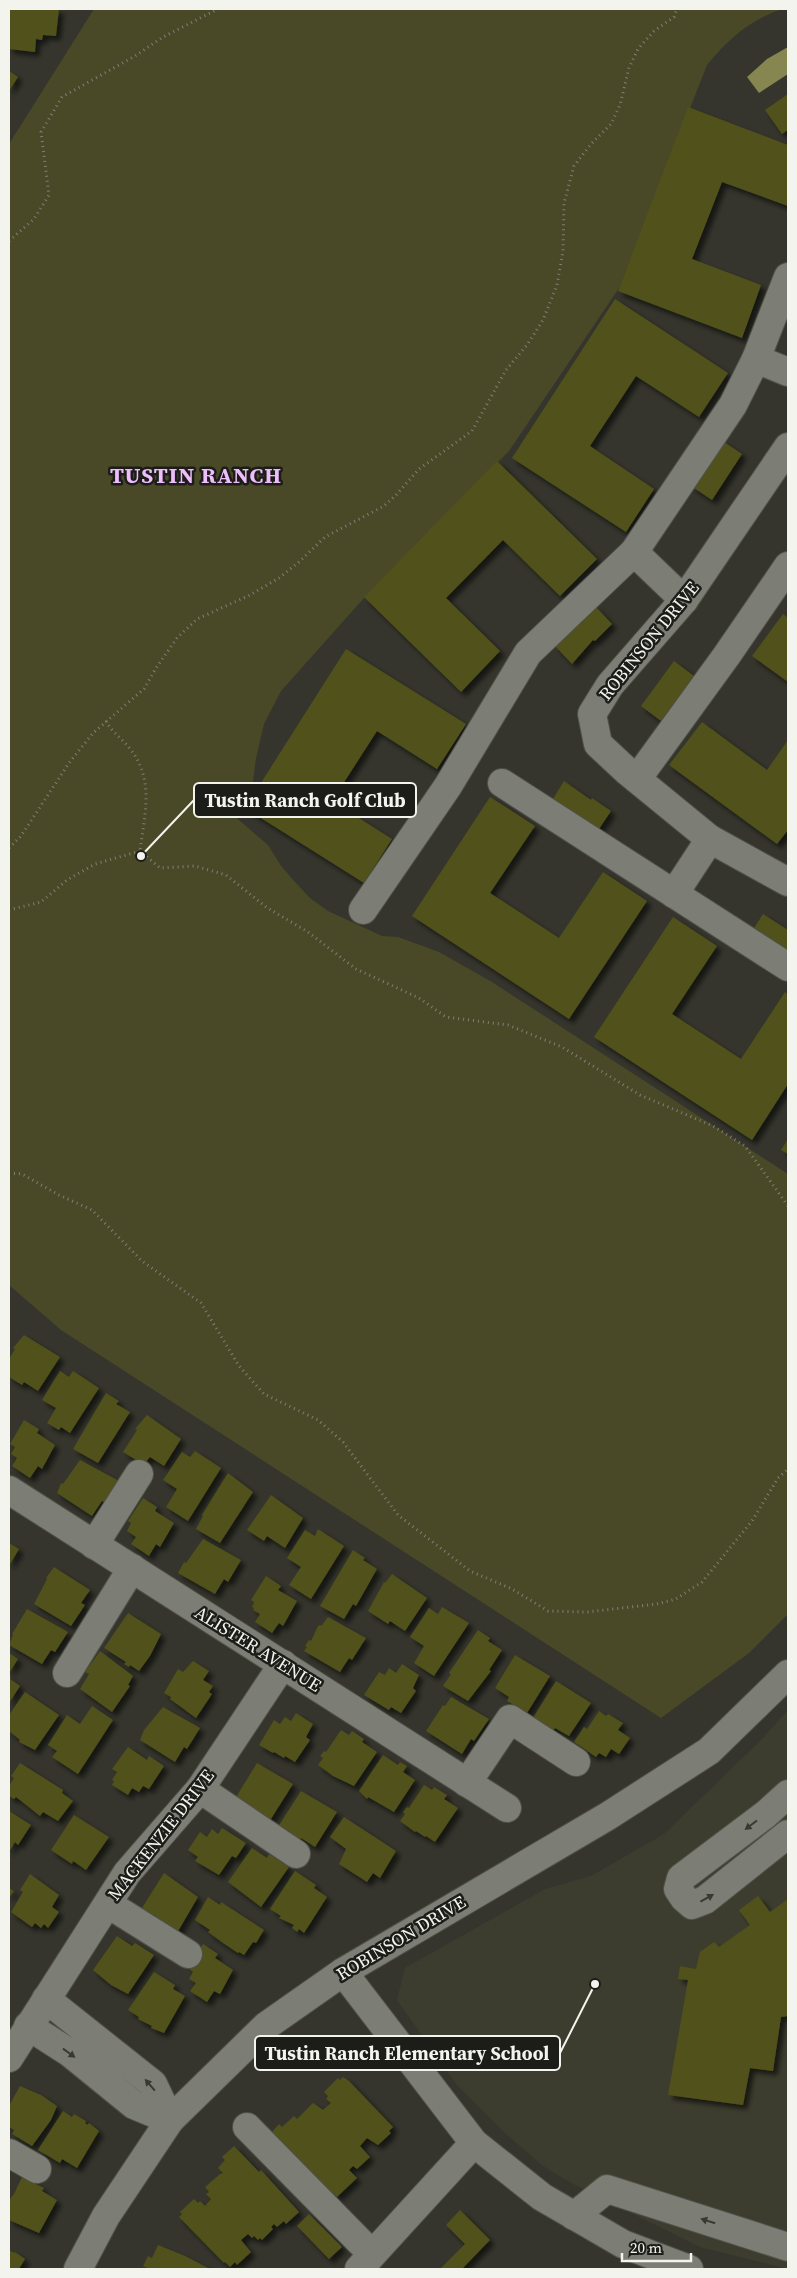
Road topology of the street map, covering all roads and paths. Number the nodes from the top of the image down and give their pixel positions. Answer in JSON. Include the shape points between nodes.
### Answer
{"nodes":[{"id":1,"x":218,"y":9,"type":"edge"},
{"id":2,"x":677,"y":9,"type":"edge"},
{"id":3,"x":9,"y":241,"type":"edge"},
{"id":4,"x":788,"y":277,"type":"edge"},
{"id":5,"x":756,"y":359,"type":"junction"},
{"id":6,"x":788,"y":372,"type":"edge"},
{"id":7,"x":788,"y":447,"type":"edge"},
{"id":8,"x":634,"y":552,"type":"junction"},
{"id":9,"x":788,"y":566,"type":"edge"},
{"id":10,"x":684,"y":600,"type":"junction"},
{"id":11,"x":106,"y":721,"type":"junction"},
{"id":12,"x":637,"y":780,"type":"junction"},
{"id":13,"x":502,"y":783,"type":"dead end"},
{"id":14,"x":710,"y":838,"type":"junction"},
{"id":15,"x":9,"y":848,"type":"edge"},
{"id":16,"x":140,"y":851,"type":"junction"},
{"id":17,"x":788,"y":882,"type":"edge"},
{"id":18,"x":674,"y":894,"type":"junction"},
{"id":19,"x":9,"y":910,"type":"edge"},
{"id":20,"x":363,"y":910,"type":"dead end"},
{"id":21,"x":788,"y":967,"type":"edge"},
{"id":22,"x":9,"y":1173,"type":"edge"},
{"id":23,"x":788,"y":1206,"type":"edge"},
{"id":24,"x":788,"y":1469,"type":"edge"},
{"id":25,"x":139,"y":1474,"type":"dead end"},
{"id":26,"x":9,"y":1490,"type":"edge"},
{"id":27,"x":94,"y":1545,"type":"junction"},
{"id":28,"x":132,"y":1568,"type":"junction"},
{"id":29,"x":282,"y":1664,"type":"junction"},
{"id":30,"x":67,"y":1673,"type":"dead end"},
{"id":31,"x":788,"y":1674,"type":"edge"},
{"id":32,"x":576,"y":1762,"type":"dead end"},
{"id":33,"x":467,"y":1783,"type":"junction"},
{"id":34,"x":200,"y":1789,"type":"junction"},
{"id":35,"x":788,"y":1794,"type":"edge"},
{"id":36,"x":507,"y":1808,"type":"dead end"},
{"id":37,"x":788,"y":1834,"type":"edge"},
{"id":38,"x":296,"y":1854,"type":"dead end"},
{"id":39,"x":108,"y":1904,"type":"junction"},
{"id":40,"x":188,"y":1954,"type":"dead end"},
{"id":41,"x":343,"y":1972,"type":"junction"},
{"id":42,"x":46,"y":1999,"type":"junction"},
{"id":43,"x":28,"y":2026,"type":"junction"},
{"id":44,"x":9,"y":2058,"type":"edge"},
{"id":45,"x":170,"y":2120,"type":"junction"},
{"id":46,"x":247,"y":2128,"type":"dead end"},
{"id":47,"x":474,"y":2143,"type":"junction"},
{"id":48,"x":9,"y":2153,"type":"edge"},
{"id":49,"x":37,"y":2169,"type":"dead end"},
{"id":50,"x":574,"y":2216,"type":"junction"},
{"id":51,"x":788,"y":2247,"type":"edge"},
{"id":52,"x":365,"y":2262,"type":"edge"},
{"id":53,"x":78,"y":2269,"type":"edge"},
{"id":54,"x":689,"y":2269,"type":"edge"}],
"edges":[{"from":1,"to":3,"type":"path","via":[[62,96],[41,132],[49,195],[34,219]]},
{"from":2,"to":11,"type":"path","via":[[674,17],[638,48],[628,68],[620,105],[611,124],[574,166],[564,203],[563,251],[557,285],[543,320],[506,370],[472,431],[418,468],[384,506],[325,537],[279,578],[197,619],[177,638],[144,690]]},
{"from":4,"to":5,"type":"street"},
{"from":5,"to":6,"type":"street"},
{"from":5,"to":8,"type":"street","via":[[733,405]]},
{"from":7,"to":10,"type":"street","name":"ROBINSON DRIVE"},
{"from":8,"to":10,"type":"street"},
{"from":8,"to":20,"type":"street","via":[[528,653],[448,786]]},
{"from":9,"to":12,"type":"street"},
{"from":10,"to":12,"type":"street","name":"ROBINSON DRIVE","via":[[610,685],[592,714],[598,744]]},
{"from":11,"to":15,"type":"path","via":[[69,763],[21,836]]},
{"from":11,"to":16,"type":"path","via":[[113,734],[132,750],[143,774],[148,800]]},
{"from":12,"to":14,"type":"street","name":"ROBINSON DRIVE"},
{"from":13,"to":18,"type":"street"},
{"from":14,"to":17,"type":"street","name":"ROBINSON DRIVE"},
{"from":14,"to":18,"type":"street"},
{"from":16,"to":19,"type":"path","via":[[95,864],[67,880],[41,902]]},
{"from":16,"to":23,"type":"path","via":[[160,868],[195,866],[226,875],[266,908],[308,932],[356,969],[419,998],[446,1017],[508,1025],[526,1032],[562,1047],[640,1095],[713,1126],[745,1146]]},
{"from":18,"to":21,"type":"street"},
{"from":22,"to":24,"type":"path","via":[[22,1174],[92,1210],[142,1261],[201,1303],[239,1366],[264,1394],[318,1420],[343,1442],[398,1515],[470,1571],[512,1589],[548,1611],[587,1612],[676,1599],[702,1582],[752,1521],[778,1478]]},
{"from":25,"to":27,"type":"street"},
{"from":26,"to":27,"type":"street","name":"ALISTER AVENUE"},
{"from":27,"to":28,"type":"street","name":"ALISTER AVENUE"},
{"from":28,"to":29,"type":"street","name":"ALISTER AVENUE"},
{"from":28,"to":30,"type":"street"},
{"from":29,"to":33,"type":"street","name":"ALISTER AVENUE"},
{"from":29,"to":34,"type":"street","name":"MACKENZIE DRIVE"},
{"from":31,"to":41,"type":"street","name":"ROBINSON DRIVE","via":[[708,1751],[608,1816]]},
{"from":32,"to":33,"type":"street","via":[[501,1713]]},
{"from":33,"to":36,"type":"street","name":"ALISTER AVENUE"},
{"from":34,"to":38,"type":"street"},
{"from":34,"to":39,"type":"street","name":"MACKENZIE DRIVE","via":[[127,1873]]},
{"from":35,"to":37,"type":"street","one_way":true,"via":[[681,1878],[678,1889],[692,1905],[705,1900]]},
{"from":39,"to":40,"type":"street"},
{"from":39,"to":42,"type":"street","name":"MACKENZIE DRIVE"},
{"from":41,"to":45,"type":"street","name":"ROBINSON DRIVE","via":[[266,2026]]},
{"from":41,"to":47,"type":"street"},
{"from":42,"to":43,"type":"street","name":"MACKENZIE DRIVE"},
{"from":45,"to":42,"type":"street","one_way":true,"via":[[153,2084]]},
{"from":43,"to":44,"type":"street","name":"MACKENZIE DRIVE"},
{"from":43,"to":45,"type":"street","one_way":true,"via":[[70,2053],[134,2105]]},
{"from":45,"to":53,"type":"street","name":"ROBINSON DRIVE","via":[[106,2216]]},
{"from":46,"to":52,"type":"street"},
{"from":47,"to":50,"type":"street","via":[[542,2197]]},
{"from":47,"to":52,"type":"street"},
{"from":48,"to":49,"type":"street"},
{"from":51,"to":50,"type":"street","one_way":true,"via":[[607,2189]]},
{"from":50,"to":54,"type":"street","via":[[623,2244]]}]}
